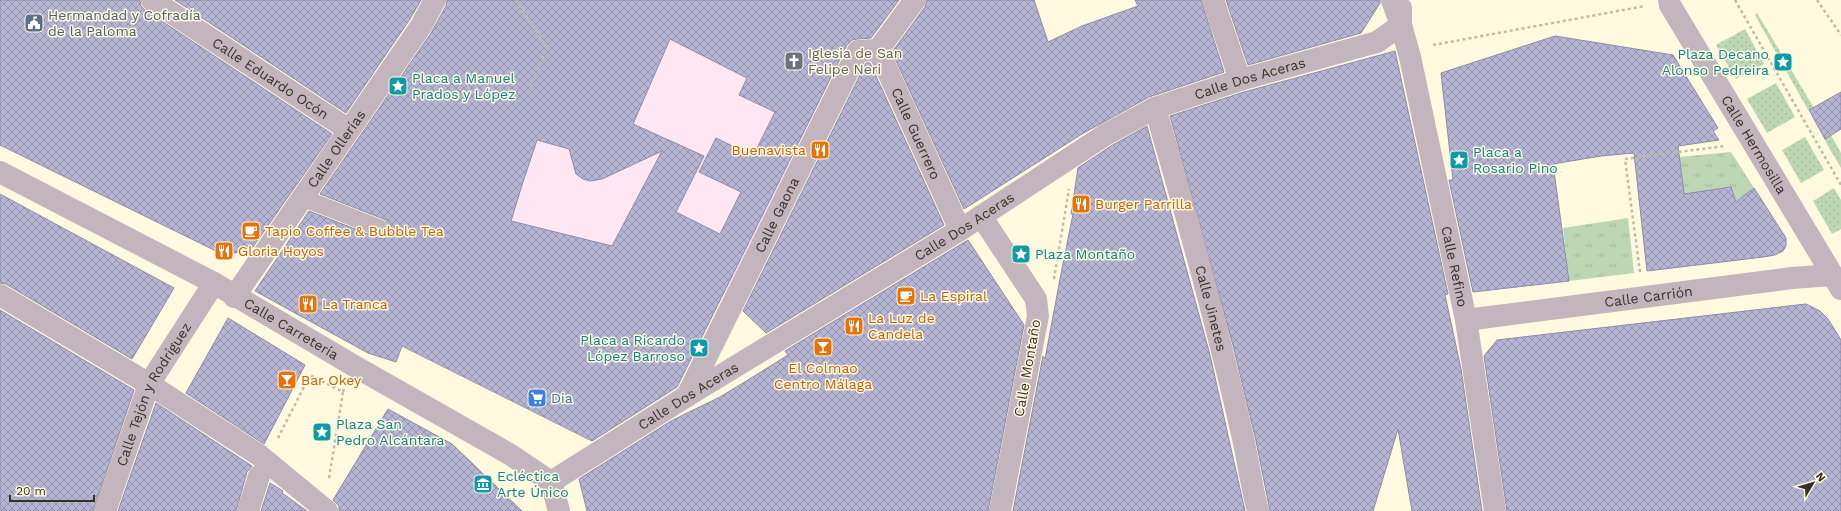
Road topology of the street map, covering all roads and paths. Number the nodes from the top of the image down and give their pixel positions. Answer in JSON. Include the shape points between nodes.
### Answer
{"nodes":[{"id":1,"x":152,"y":0,"type":"edge"},
{"id":2,"x":435,"y":0,"type":"edge"},
{"id":3,"x":516,"y":0,"type":"edge"},
{"id":4,"x":915,"y":0,"type":"edge"},
{"id":5,"x":1213,"y":0,"type":"edge"},
{"id":6,"x":1392,"y":0,"type":"edge"},
{"id":7,"x":1402,"y":0,"type":"edge"},
{"id":8,"x":1735,"y":0,"type":"edge"},
{"id":9,"x":1817,"y":0,"type":"edge"},
{"id":10,"x":1659,"y":2,"type":"edge"},
{"id":11,"x":1401,"y":25,"type":"junction"},
{"id":12,"x":1841,"y":35,"type":"edge"},
{"id":13,"x":1431,"y":45,"type":"dead end"},
{"id":14,"x":878,"y":50,"type":"junction"},
{"id":15,"x":1240,"y":80,"type":"junction"},
{"id":16,"x":527,"y":94,"type":"dead end"},
{"id":17,"x":1155,"y":108,"type":"junction"},
{"id":18,"x":350,"y":130,"type":"junction"},
{"id":19,"x":1728,"y":146,"type":"dead end"},
{"id":20,"x":0,"y":172,"type":"edge"},
{"id":21,"x":1070,"y":183,"type":"dead end"},
{"id":22,"x":1841,"y":185,"type":"edge"},
{"id":23,"x":303,"y":198,"type":"junction"},
{"id":24,"x":981,"y":216,"type":"junction"},
{"id":25,"x":382,"y":229,"type":"dead end"},
{"id":26,"x":960,"y":230,"type":"junction"},
{"id":27,"x":1641,"y":276,"type":"dead end"},
{"id":28,"x":1054,"y":280,"type":"dead end"},
{"id":29,"x":1837,"y":282,"type":"edge"},
{"id":30,"x":214,"y":283,"type":"junction"},
{"id":31,"x":0,"y":295,"type":"edge"},
{"id":32,"x":234,"y":296,"type":"junction"},
{"id":33,"x":1466,"y":320,"type":"junction"},
{"id":34,"x":149,"y":384,"type":"junction"},
{"id":35,"x":346,"y":386,"type":"dead end"},
{"id":36,"x":343,"y":392,"type":"junction"},
{"id":37,"x":687,"y":396,"type":"junction"},
{"id":38,"x":262,"y":464,"type":"junction"},
{"id":39,"x":551,"y":482,"type":"junction"},
{"id":40,"x":326,"y":510,"type":"edge"},
{"id":41,"x":105,"y":511,"type":"edge"},
{"id":42,"x":248,"y":511,"type":"edge"},
{"id":43,"x":559,"y":511,"type":"edge"},
{"id":44,"x":1000,"y":511,"type":"edge"},
{"id":45,"x":1258,"y":511,"type":"edge"},
{"id":46,"x":1495,"y":511,"type":"edge"}],
"edges":[{"from":1,"to":18,"type":"street","name":"Calle Eduardo Ocón"},
{"from":2,"to":18,"type":"street","name":"Calle Ollerías","via":[[421,26]]},
{"from":3,"to":16,"type":"path","via":[[547,48]]},
{"from":4,"to":14,"type":"street"},
{"from":5,"to":15,"type":"street"},
{"from":6,"to":11,"type":"street"},
{"from":7,"to":11,"type":"street"},
{"from":8,"to":22,"type":"path"},
{"from":9,"to":12,"type":"path"},
{"from":10,"to":13,"type":"path"},
{"from":10,"to":29,"type":"street","name":"Calle Hermosilla","via":[[1670,5]]},
{"from":11,"to":15,"type":"street","name":"Calle Dos Aceras","via":[[1376,42]]},
{"from":11,"to":33,"type":"street","name":"Calle Refino"},
{"from":14,"to":26,"type":"street","name":"Calle Guerrero"},
{"from":14,"to":37,"type":"street","name":"Calle Gaona","via":[[858,51]]},
{"from":15,"to":17,"type":"street","name":"Calle Dos Aceras"},
{"from":17,"to":24,"type":"street","name":"Calle Dos Aceras","via":[[1105,135]]},
{"from":17,"to":45,"type":"street","name":"Calle Jinetes","via":[[1195,243]]},
{"from":18,"to":23,"type":"street","name":"Calle Ollerías"},
{"from":19,"to":27,"type":"path","via":[[1625,159]]},
{"from":20,"to":30,"type":"street","name":"Calle Carretería"},
{"from":21,"to":28,"type":"path"},
{"from":23,"to":25,"type":"lane"},
{"from":23,"to":32,"type":"street","name":"Calle Ollerías"},
{"from":24,"to":26,"type":"street","name":"Calle Dos Aceras"},
{"from":24,"to":44,"type":"street","name":"Calle Montaño","via":[[1036,299],[1038,316]]},
{"from":26,"to":37,"type":"street","name":"Calle Dos Aceras"},
{"from":29,"to":33,"type":"street","name":"Calle Carrión","via":[[1784,279]]},
{"from":30,"to":32,"type":"street","name":"Calle Carretería"},
{"from":30,"to":34,"type":"street","name":"Calle Tejón y Rodríguez"},
{"from":31,"to":34,"type":"street"},
{"from":32,"to":39,"type":"street","name":"Calle Carretería","via":[[511,455]]},
{"from":33,"to":46,"type":"street","name":"Calle Refino"},
{"from":34,"to":38,"type":"street"},
{"from":34,"to":41,"type":"street","name":"Calle Tejón y Rodríguez"},
{"from":35,"to":36,"type":"path"},
{"from":36,"to":38,"type":"path","via":[[310,375]]},
{"from":36,"to":40,"type":"path"},
{"from":37,"to":39,"type":"street","name":"Calle Dos Aceras"},
{"from":38,"to":40,"type":"street"},
{"from":38,"to":42,"type":"street"},
{"from":39,"to":43,"type":"street"}]}
